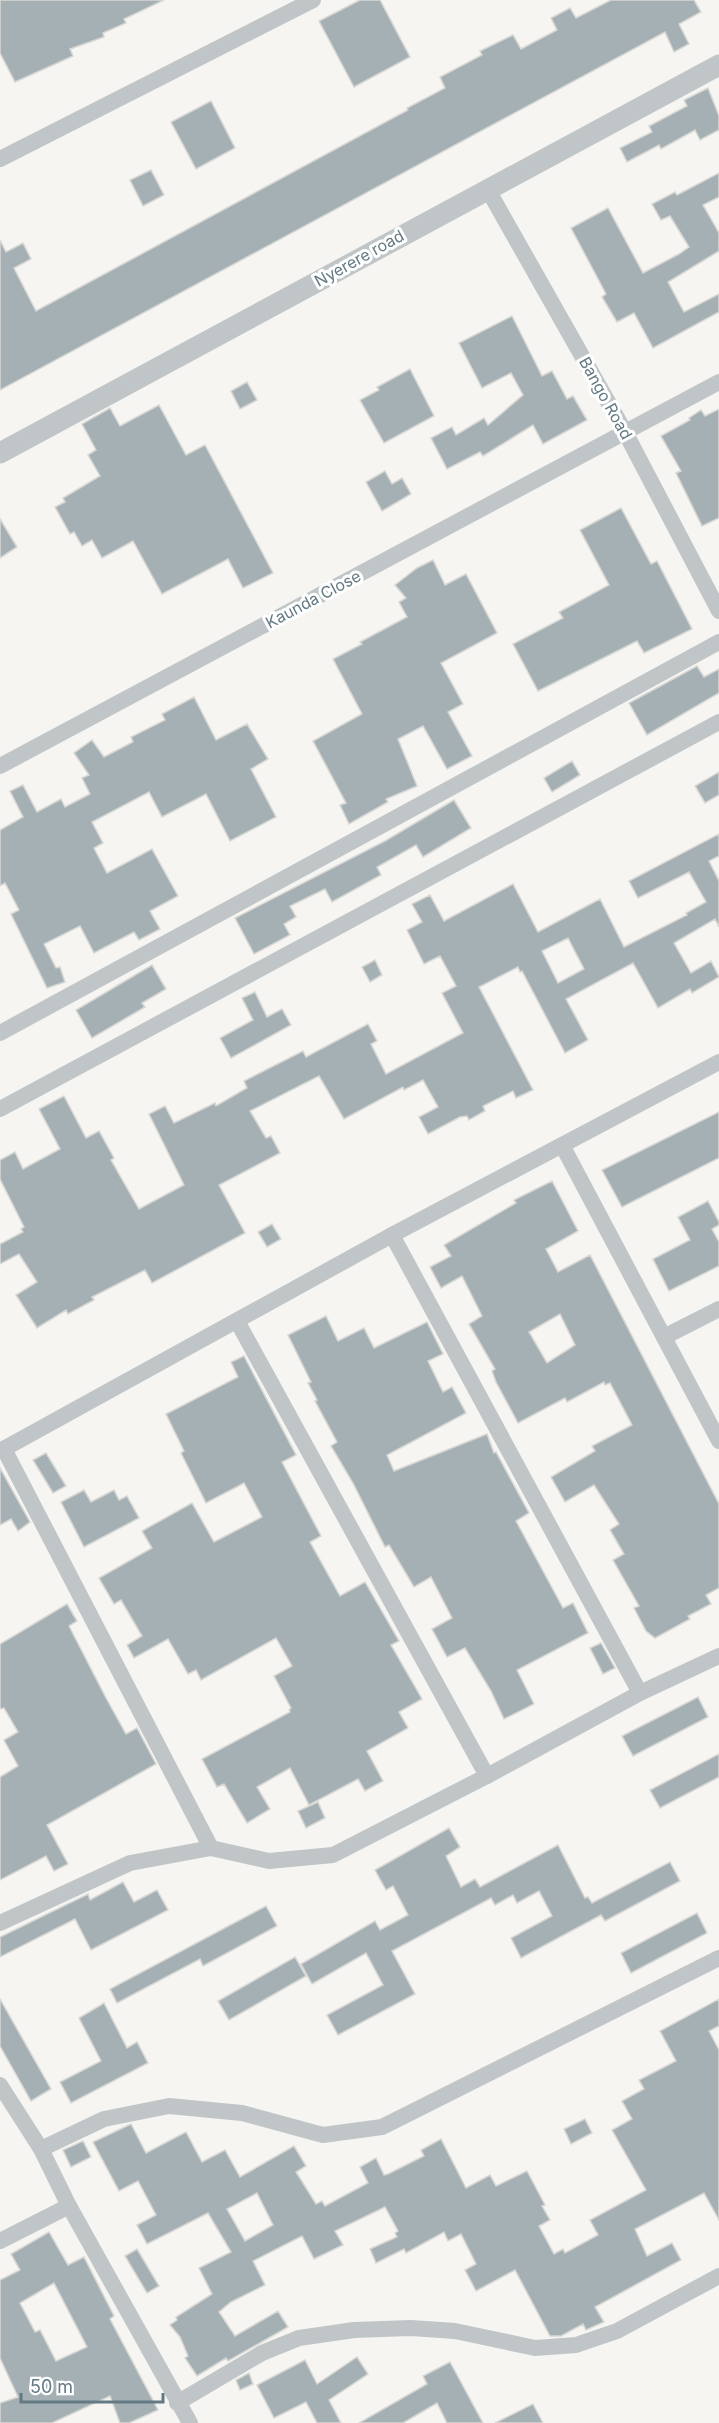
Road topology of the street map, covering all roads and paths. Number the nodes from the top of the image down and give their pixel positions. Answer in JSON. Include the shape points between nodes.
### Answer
{"nodes":[{"id":1,"x":313,"y":0,"type":"edge"},
{"id":2,"x":719,"y":64,"type":"edge"},
{"id":3,"x":0,"y":159,"type":"edge"},
{"id":4,"x":487,"y":188,"type":"junction"},
{"id":5,"x":719,"y":382,"type":"edge"},
{"id":6,"x":625,"y":432,"type":"junction"},
{"id":7,"x":0,"y":453,"type":"edge"},
{"id":8,"x":717,"y":600,"type":"edge"},
{"id":9,"x":719,"y":642,"type":"edge"},
{"id":10,"x":719,"y":722,"type":"edge"},
{"id":11,"x":0,"y":766,"type":"edge"},
{"id":12,"x":0,"y":1033,"type":"edge"},
{"id":13,"x":719,"y":1062,"type":"edge"},
{"id":14,"x":0,"y":1109,"type":"edge"},
{"id":15,"x":562,"y":1145,"type":"junction"},
{"id":16,"x":392,"y":1235,"type":"junction"},
{"id":17,"x":719,"y":1309,"type":"edge"},
{"id":18,"x":237,"y":1321,"type":"junction"},
{"id":19,"x":664,"y":1337,"type":"junction"},
{"id":20,"x":719,"y":1441,"type":"edge"},
{"id":21,"x":2,"y":1450,"type":"edge"},
{"id":22,"x":719,"y":1656,"type":"edge"},
{"id":23,"x":640,"y":1693,"type":"junction"},
{"id":24,"x":487,"y":1776,"type":"junction"},
{"id":25,"x":211,"y":1848,"type":"junction"},
{"id":26,"x":0,"y":1923,"type":"edge"},
{"id":27,"x":719,"y":1958,"type":"edge"},
{"id":28,"x":0,"y":2085,"type":"edge"},
{"id":29,"x":41,"y":2149,"type":"junction"},
{"id":30,"x":69,"y":2206,"type":"junction"},
{"id":31,"x":0,"y":2241,"type":"edge"},
{"id":32,"x":719,"y":2276,"type":"edge"},
{"id":33,"x":177,"y":2403,"type":"junction"},
{"id":34,"x":188,"y":2423,"type":"edge"}],
"edges":[{"from":1,"to":3,"type":"street"},
{"from":2,"to":4,"type":"street","name":"Nyerere road"},
{"from":4,"to":6,"type":"street","name":"Bango Road"},
{"from":4,"to":7,"type":"street","name":"Nyerere road"},
{"from":5,"to":6,"type":"street","name":"Kaunda Close"},
{"from":6,"to":8,"type":"street","name":"Bango Road"},
{"from":6,"to":11,"type":"street","name":"Kaunda Close"},
{"from":9,"to":12,"type":"street"},
{"from":10,"to":14,"type":"street"},
{"from":13,"to":15,"type":"street"},
{"from":15,"to":16,"type":"street"},
{"from":15,"to":19,"type":"street"},
{"from":16,"to":18,"type":"street"},
{"from":16,"to":23,"type":"street"},
{"from":17,"to":19,"type":"street"},
{"from":18,"to":21,"type":"street"},
{"from":18,"to":24,"type":"street"},
{"from":19,"to":20,"type":"street"},
{"from":21,"to":25,"type":"street"},
{"from":22,"to":23,"type":"street"},
{"from":23,"to":24,"type":"street"},
{"from":24,"to":25,"type":"street","via":[[333,1855],[269,1861]]},
{"from":25,"to":26,"type":"street","via":[[130,1863]]},
{"from":27,"to":29,"type":"street","via":[[382,2127],[323,2135],[242,2113],[169,2106],[104,2119]]},
{"from":28,"to":29,"type":"street"},
{"from":29,"to":30,"type":"street"},
{"from":30,"to":31,"type":"street"},
{"from":30,"to":33,"type":"street"},
{"from":32,"to":33,"type":"street","via":[[617,2331],[576,2345],[535,2348],[455,2331],[411,2328],[299,2338],[262,2353]]},
{"from":33,"to":34,"type":"street"}]}
